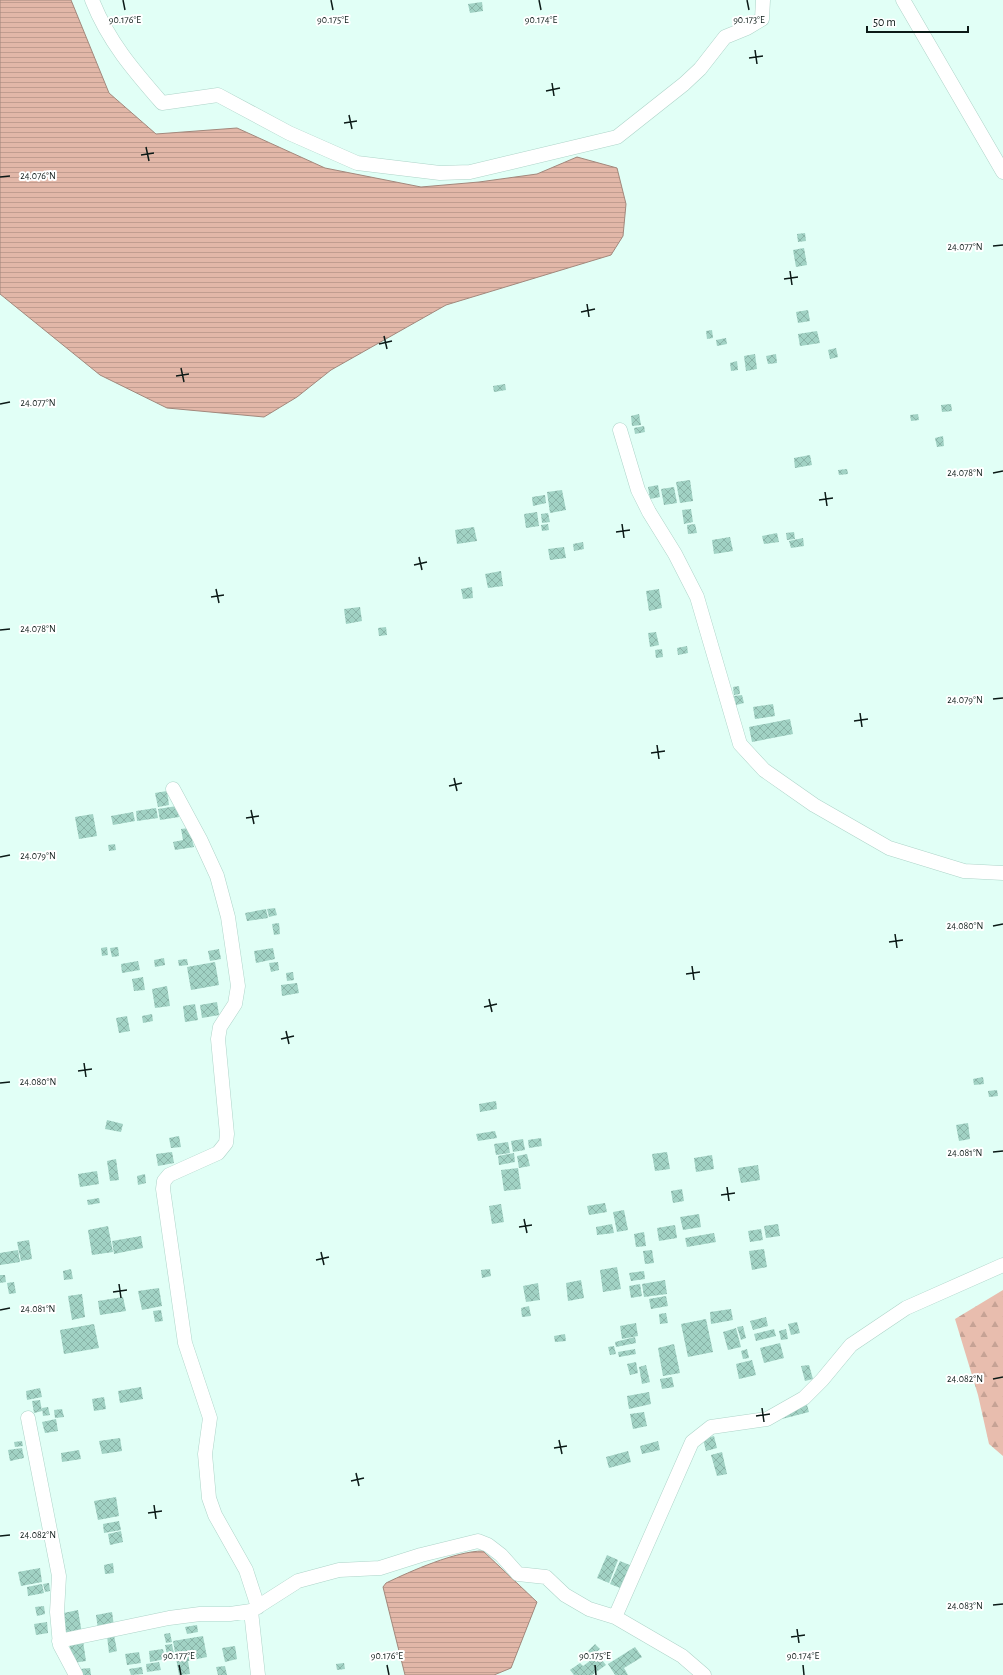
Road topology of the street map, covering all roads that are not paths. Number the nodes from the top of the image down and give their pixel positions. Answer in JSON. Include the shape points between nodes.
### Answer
{"nodes":[{"id":1,"x":92,"y":0,"type":"edge"},
{"id":2,"x":763,"y":0,"type":"edge"},
{"id":3,"x":903,"y":0,"type":"edge"},
{"id":4,"x":1003,"y":172,"type":"edge"},
{"id":5,"x":620,"y":430,"type":"dead end"},
{"id":6,"x":173,"y":789,"type":"dead end"},
{"id":7,"x":1003,"y":873,"type":"edge"},
{"id":8,"x":1003,"y":1265,"type":"edge"},
{"id":9,"x":28,"y":1418,"type":"dead end"},
{"id":10,"x":254,"y":1609,"type":"junction"},
{"id":11,"x":615,"y":1617,"type":"junction"},
{"id":12,"x":59,"y":1641,"type":"junction"},
{"id":13,"x":76,"y":1675,"type":"edge"},
{"id":14,"x":258,"y":1675,"type":"edge"},
{"id":15,"x":704,"y":1675,"type":"edge"}],
"edges":[{"from":1,"to":2,"type":"street","via":[[110,39],[162,103],[218,95],[314,145],[357,163],[440,173],[470,172],[617,137],[684,84],[700,69],[725,37],[762,19]]},
{"from":3,"to":4,"type":"street"},
{"from":5,"to":7,"type":"street","via":[[638,490],[648,512],[675,554],[697,597],[740,744],[764,770],[814,805],[889,848],[964,871]]},
{"from":6,"to":10,"type":"street","via":[[217,876],[228,917],[238,986],[235,1004],[220,1027],[218,1040],[226,1143],[218,1153],[169,1175],[164,1181],[163,1189],[185,1344],[210,1418],[205,1454],[209,1498],[215,1515],[246,1570]]},
{"from":8,"to":11,"type":"street","via":[[906,1308],[851,1345],[804,1398],[767,1419],[711,1427],[692,1442]]},
{"from":9,"to":12,"type":"street","via":[[59,1576]]},
{"from":10,"to":11,"type":"street","via":[[298,1581],[339,1570],[380,1568],[421,1555],[478,1542],[488,1545],[501,1555],[518,1574],[546,1577],[565,1595],[589,1609]]},
{"from":10,"to":12,"type":"street","via":[[230,1614],[169,1618]]},
{"from":10,"to":14,"type":"street"},
{"from":11,"to":15,"type":"street","via":[[682,1656]]},
{"from":12,"to":13,"type":"street"}]}
